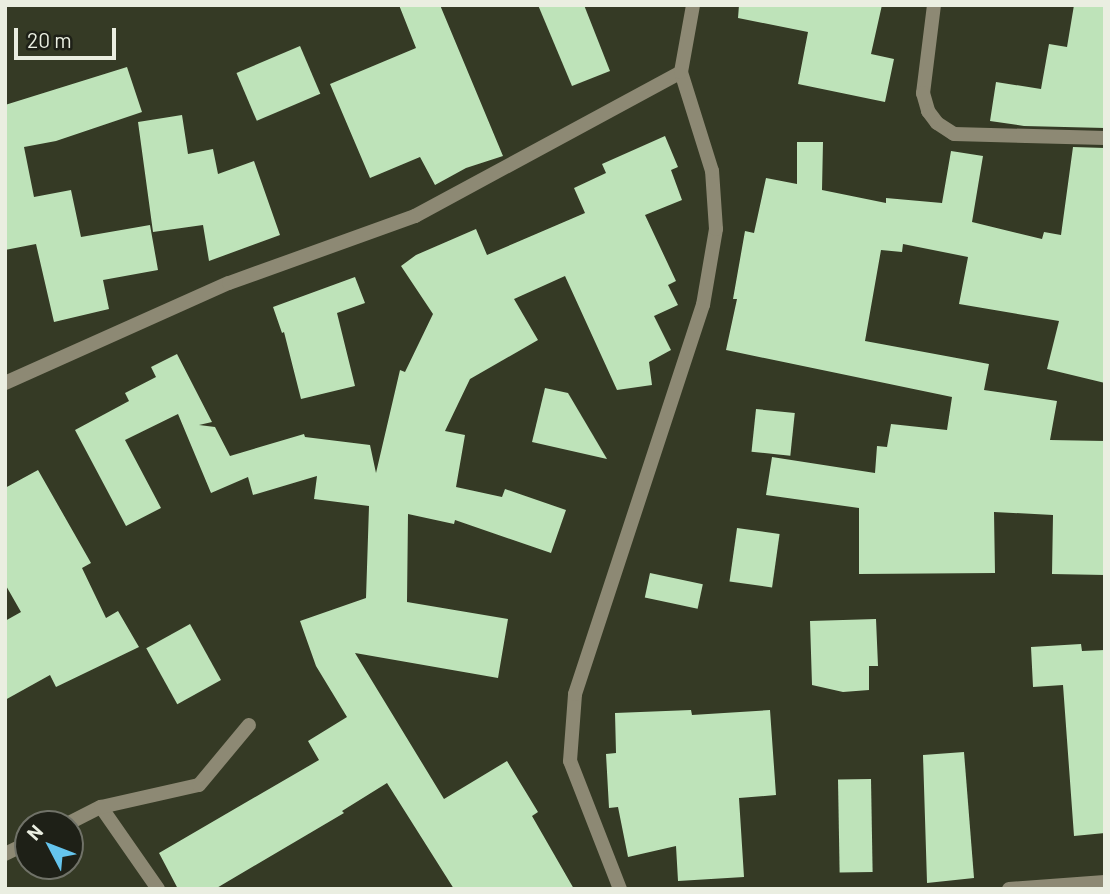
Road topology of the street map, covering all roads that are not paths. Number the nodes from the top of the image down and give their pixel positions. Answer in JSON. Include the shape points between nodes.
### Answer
{"nodes":[{"id":1,"x":693,"y":5,"type":"edge"},
{"id":2,"x":934,"y":5,"type":"edge"},
{"id":3,"x":681,"y":72,"type":"junction"},
{"id":4,"x":1105,"y":138,"type":"edge"},
{"id":5,"x":5,"y":383,"type":"edge"},
{"id":6,"x":249,"y":725,"type":"dead end"},
{"id":7,"x":101,"y":807,"type":"junction"},
{"id":8,"x":84,"y":816,"type":"edge"},
{"id":9,"x":1105,"y":882,"type":"edge"},
{"id":10,"x":158,"y":889,"type":"edge"},
{"id":11,"x":620,"y":889,"type":"edge"},
{"id":12,"x":1009,"y":889,"type":"edge"}],
"edges":[{"from":1,"to":3,"type":"street"},
{"from":2,"to":4,"type":"street","via":[[923,93],[937,123],[954,134]]},
{"from":3,"to":5,"type":"street","via":[[415,216],[229,283]]},
{"from":3,"to":11,"type":"street","via":[[712,171],[716,229],[706,292],[575,694],[570,761]]},
{"from":6,"to":7,"type":"street","via":[[199,785]]},
{"from":7,"to":8,"type":"street"},
{"from":7,"to":10,"type":"street"},
{"from":9,"to":12,"type":"street"}]}
